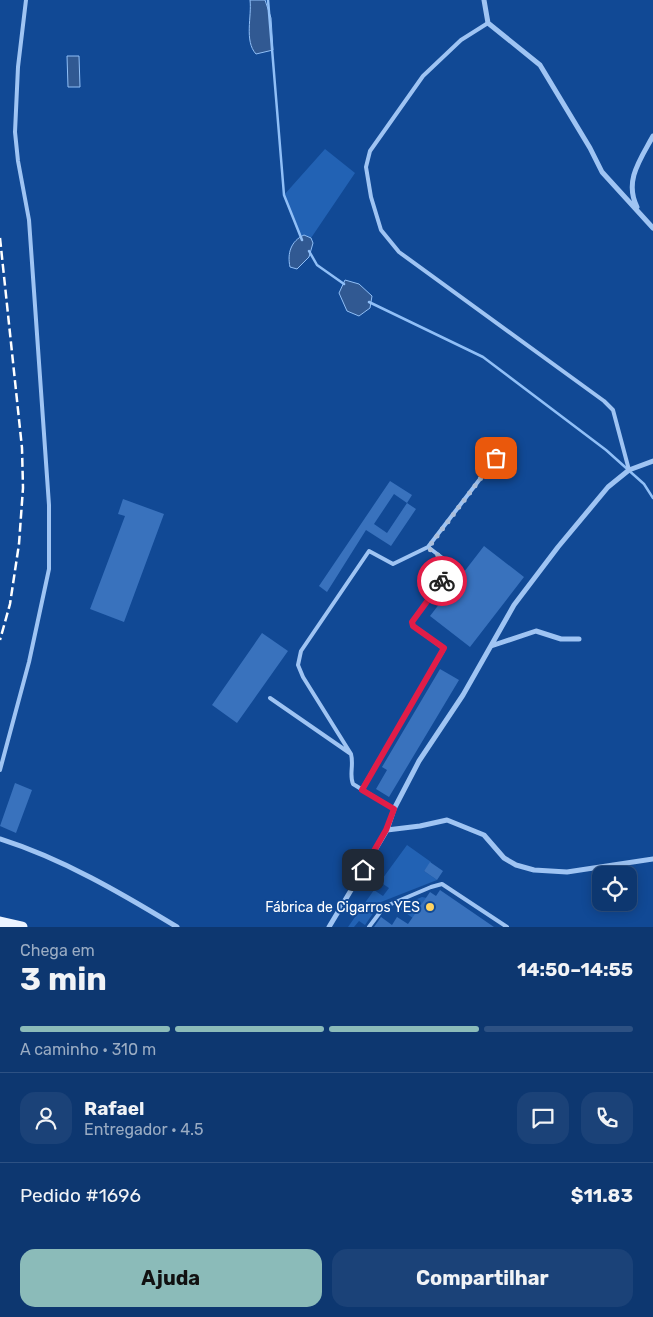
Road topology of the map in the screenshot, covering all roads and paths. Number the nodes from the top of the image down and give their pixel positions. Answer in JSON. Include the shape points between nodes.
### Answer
{"nodes":[{"id":1,"x":26,"y":0,"type":"edge"},
{"id":2,"x":484,"y":0,"type":"edge"},
{"id":3,"x":488,"y":24,"type":"junction"},
{"id":4,"x":653,"y":136,"type":"edge"},
{"id":5,"x":640,"y":214,"type":"junction"},
{"id":6,"x":653,"y":228,"type":"edge"},
{"id":7,"x":496,"y":458,"type":"dead end"},
{"id":8,"x":653,"y":461,"type":"edge"},
{"id":9,"x":629,"y":470,"type":"junction"},
{"id":10,"x":428,"y":548,"type":"junction"},
{"id":11,"x":579,"y":638,"type":"dead end"},
{"id":12,"x":491,"y":646,"type":"junction"},
{"id":13,"x":270,"y":698,"type":"dead end"},
{"id":14,"x":351,"y":754,"type":"junction"},
{"id":15,"x":0,"y":770,"type":"edge"},
{"id":16,"x":362,"y":790,"type":"junction"},
{"id":17,"x":394,"y":809,"type":"junction"},
{"id":18,"x":386,"y":830,"type":"junction"},
{"id":19,"x":0,"y":839,"type":"edge"},
{"id":20,"x":653,"y":859,"type":"edge"},
{"id":21,"x":0,"y":922,"type":"edge"},
{"id":22,"x":22,"y":927,"type":"edge"},
{"id":23,"x":177,"y":927,"type":"edge"},
{"id":24,"x":329,"y":927,"type":"edge"},
{"id":25,"x":369,"y":927,"type":"edge"},
{"id":26,"x":507,"y":927,"type":"edge"}],
"edges":[{"from":1,"to":15,"type":"lane","via":[[15,132],[30,230],[49,505],[49,570]]},
{"from":2,"to":3,"type":"street"},
{"from":3,"to":5,"type":"street","via":[[540,65],[602,172]]},
{"from":3,"to":9,"type":"lane","via":[[461,40],[423,76],[370,151],[366,167],[380,230],[399,252],[604,401],[612,410]]},
{"from":4,"to":5,"type":"street","via":[[633,178],[631,194]]},
{"from":5,"to":6,"type":"street"},
{"from":7,"to":10,"type":"lane"},
{"from":8,"to":9,"type":"street"},
{"from":9,"to":12,"type":"street","via":[[608,487],[558,547],[514,605]]},
{"from":10,"to":14,"type":"lane","via":[[393,564],[369,551],[301,650],[298,665],[303,677]]},
{"from":10,"to":16,"type":"lane","via":[[452,567],[412,622],[444,648]]},
{"from":11,"to":12,"type":"street","via":[[561,638],[536,631]]},
{"from":12,"to":17,"type":"street","via":[[419,761]]},
{"from":13,"to":14,"type":"lane"},
{"from":14,"to":16,"type":"lane","via":[[351,778],[353,784]]},
{"from":16,"to":17,"type":"lane"},
{"from":17,"to":18,"type":"street"},
{"from":18,"to":20,"type":"street","via":[[446,820],[484,835],[504,858],[534,870],[567,872]]},
{"from":18,"to":24,"type":"street"},
{"from":19,"to":23,"type":"street","via":[[34,849]]},
{"from":21,"to":22,"type":"main road"},
{"from":25,"to":26,"type":"lane","via":[[384,907],[442,884]]}]}
